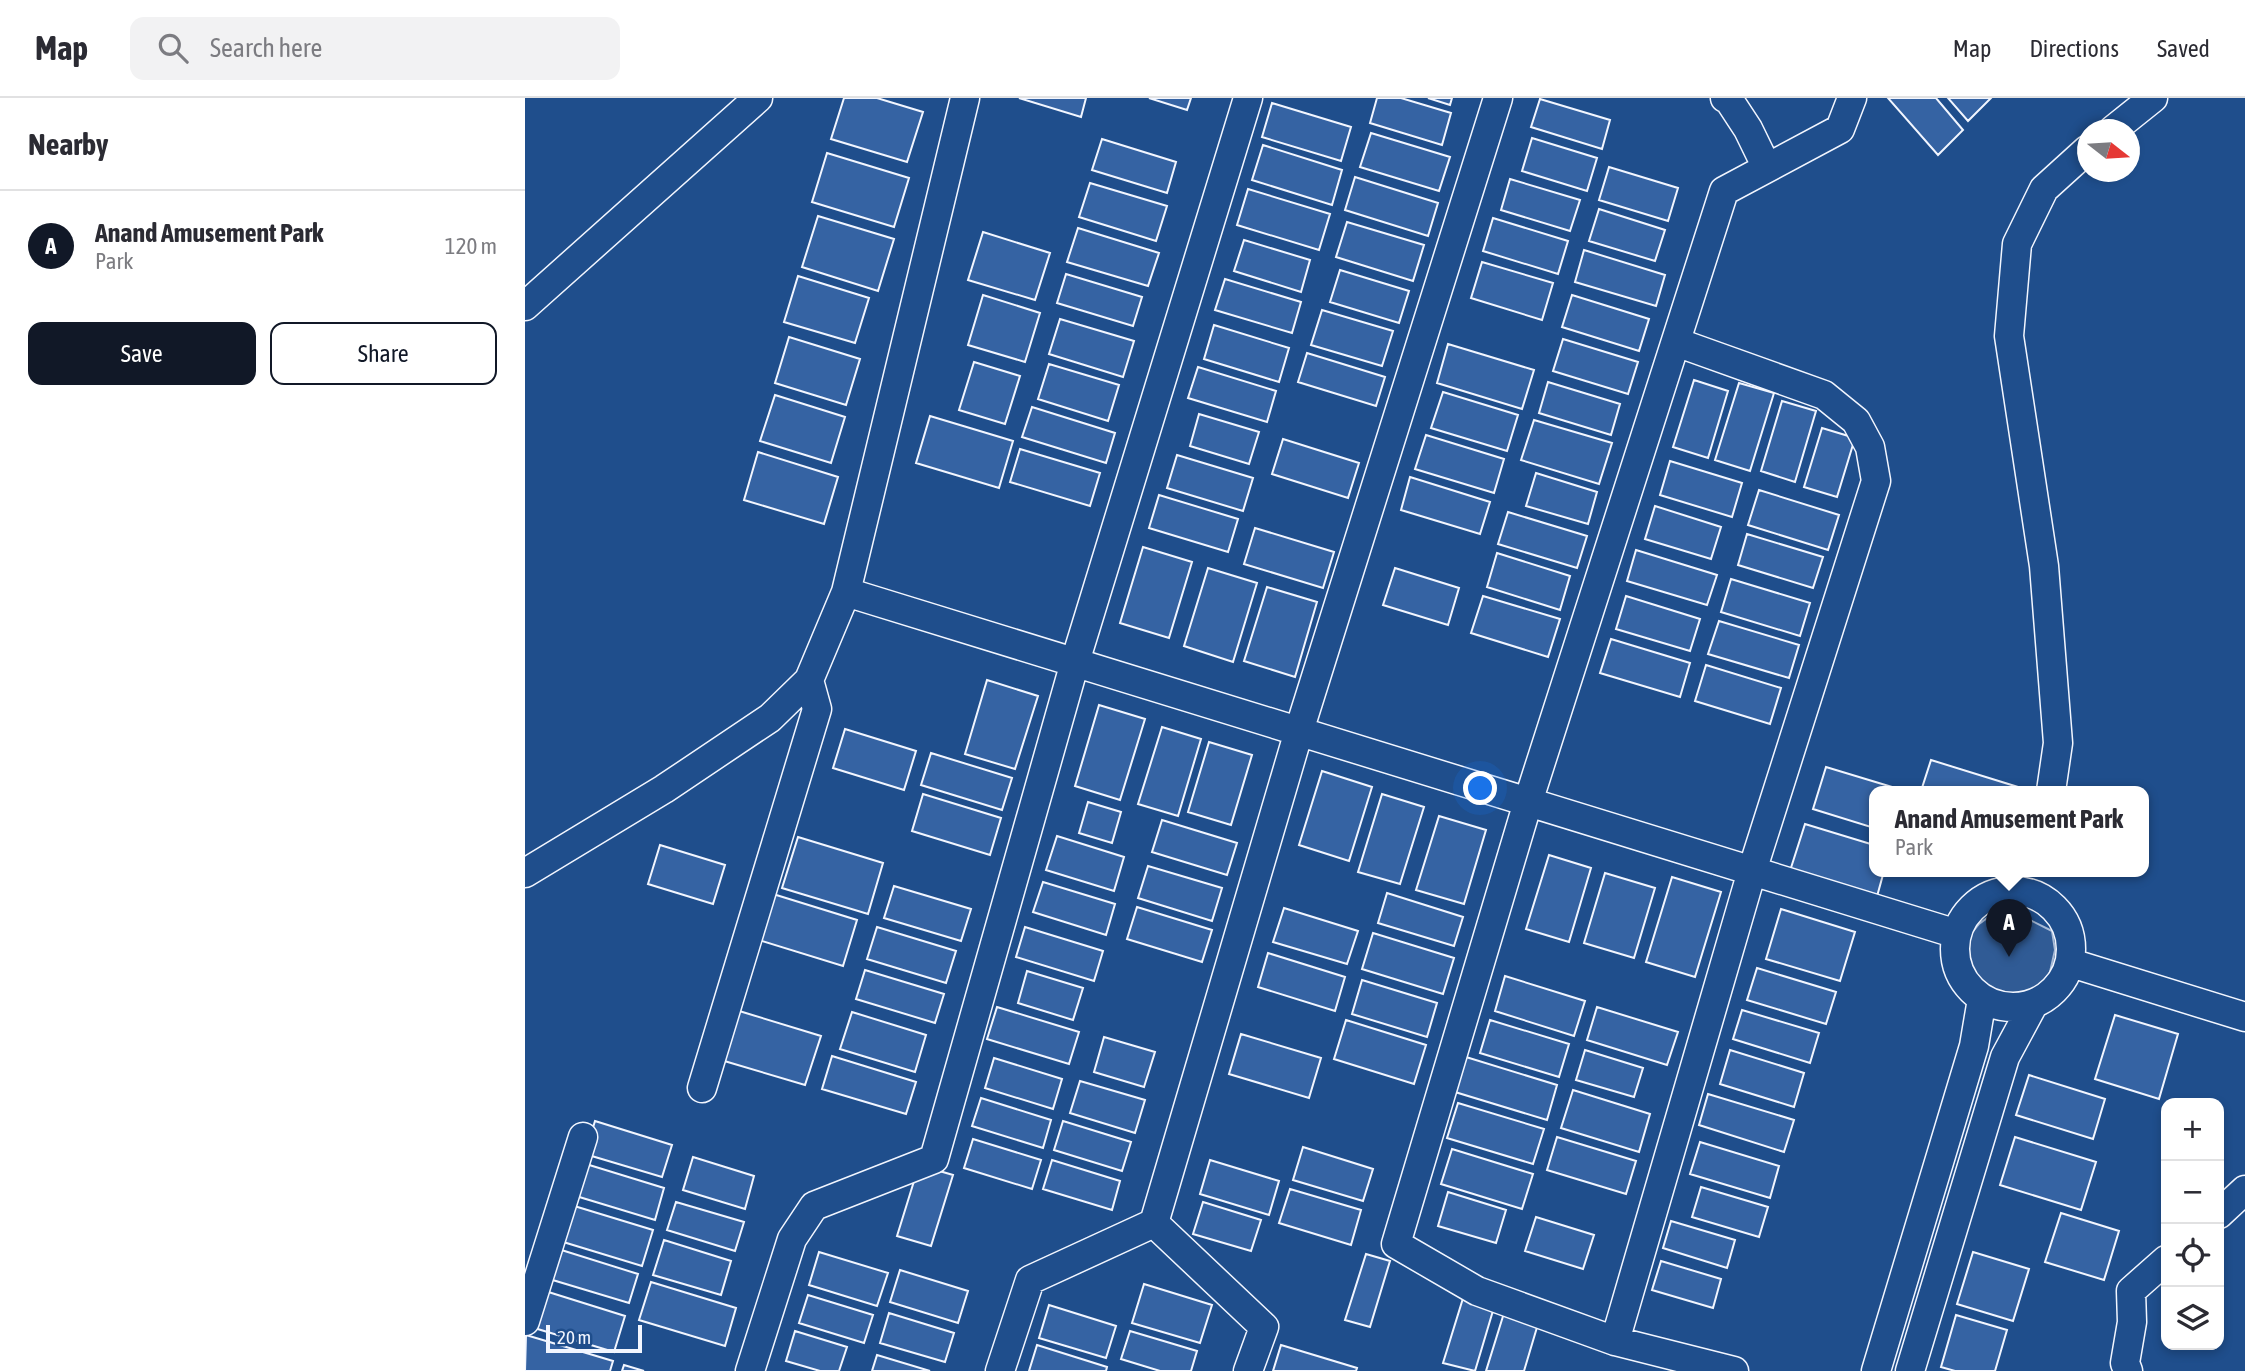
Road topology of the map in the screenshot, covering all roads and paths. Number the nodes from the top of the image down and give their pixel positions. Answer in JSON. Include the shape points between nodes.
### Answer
{"nodes":[{"id":1,"x":758,"y":98,"type":"edge"},
{"id":2,"x":965,"y":98,"type":"edge"},
{"id":3,"x":1248,"y":98,"type":"edge"},
{"id":4,"x":1498,"y":98,"type":"edge"},
{"id":5,"x":1725,"y":98,"type":"edge"},
{"id":6,"x":1852,"y":98,"type":"edge"},
{"id":7,"x":2153,"y":98,"type":"edge"},
{"id":8,"x":2127,"y":119,"type":"edge"},
{"id":9,"x":2077,"y":160,"type":"edge"},
{"id":10,"x":1767,"y":168,"type":"junction"},
{"id":11,"x":525,"y":306,"type":"edge"},
{"id":12,"x":1675,"y":342,"type":"junction"},
{"id":13,"x":846,"y":592,"type":"junction"},
{"id":14,"x":1075,"y":662,"type":"junction"},
{"id":15,"x":809,"y":680,"type":"junction"},
{"id":16,"x":1299,"y":731,"type":"junction"},
{"id":17,"x":2051,"y":786,"type":"edge"},
{"id":18,"x":1528,"y":802,"type":"junction"},
{"id":19,"x":1752,"y":871,"type":"junction"},
{"id":20,"x":525,"y":873,"type":"edge"},
{"id":21,"x":2036,"y":883,"type":"edge"},
{"id":22,"x":1957,"y":934,"type":"junction"},
{"id":23,"x":2071,"y":963,"type":"junction"},
{"id":24,"x":1982,"y":999,"type":"junction"},
{"id":25,"x":2033,"y":1005,"type":"junction"},
{"id":26,"x":2245,"y":1017,"type":"edge"},
{"id":27,"x":702,"y":1088,"type":"dead end"},
{"id":28,"x":583,"y":1137,"type":"dead end"},
{"id":29,"x":2245,"y":1190,"type":"edge"},
{"id":30,"x":2224,"y":1209,"type":"edge"},
{"id":31,"x":1154,"y":1223,"type":"junction"},
{"id":32,"x":2161,"y":1264,"type":"edge"},
{"id":33,"x":525,"y":1321,"type":"edge"},
{"id":34,"x":1615,"y":1341,"type":"junction"},
{"id":35,"x":750,"y":1371,"type":"edge"},
{"id":36,"x":1000,"y":1371,"type":"edge"},
{"id":37,"x":1248,"y":1371,"type":"edge"},
{"id":38,"x":1734,"y":1371,"type":"edge"},
{"id":39,"x":1877,"y":1371,"type":"edge"},
{"id":40,"x":1910,"y":1371,"type":"edge"},
{"id":41,"x":2128,"y":1371,"type":"edge"}],
"edges":[{"from":1,"to":11,"type":"street"},
{"from":2,"to":13,"type":"street"},
{"from":3,"to":14,"type":"street"},
{"from":4,"to":16,"type":"street"},
{"from":5,"to":10,"type":"street","via":[[1748,129]]},
{"from":6,"to":10,"type":"street","via":[[1840,129]]},
{"from":7,"to":8,"type":"street"},
{"from":9,"to":17,"type":"street","via":[[2044,189],[2017,244],[2009,336],[2044,566],[2058,743]]},
{"from":10,"to":12,"type":"street","via":[[1724,191]]},
{"from":12,"to":18,"type":"street"},
{"from":12,"to":19,"type":"street","via":[[1823,395],[1856,421],[1870,447],[1876,481]]},
{"from":13,"to":14,"type":"street"},
{"from":13,"to":15,"type":"street"},
{"from":14,"to":16,"type":"street"},
{"from":14,"to":35,"type":"street","via":[[934,1159],[814,1206],[792,1239]]},
{"from":15,"to":20,"type":"street","via":[[770,718]]},
{"from":15,"to":27,"type":"street","via":[[817,709]]},
{"from":16,"to":18,"type":"street"},
{"from":16,"to":31,"type":"street"},
{"from":18,"to":19,"type":"street"},
{"from":18,"to":34,"type":"street","via":[[1396,1244],[1477,1291]]},
{"from":19,"to":22,"type":"street"},
{"from":19,"to":34,"type":"street"},
{"from":21,"to":22,"type":"street","via":[[1982,900],[1966,915]]},
{"from":21,"to":23,"type":"street","via":[[2066,923]]},
{"from":22,"to":24,"type":"street","via":[[1957,968],[1967,986]]},
{"from":23,"to":25,"type":"street","via":[[2062,983]]},
{"from":23,"to":26,"type":"street"},
{"from":24,"to":25,"type":"street","via":[[2007,1007]]},
{"from":24,"to":39,"type":"street","via":[[1974,1046]]},
{"from":25,"to":40,"type":"street","via":[[2005,1057]]},
{"from":28,"to":33,"type":"street"},
{"from":29,"to":30,"type":"street"},
{"from":31,"to":36,"type":"street","via":[[1030,1280]]},
{"from":31,"to":37,"type":"street","via":[[1264,1327]]},
{"from":32,"to":41,"type":"street","via":[[2131,1291]]},
{"from":34,"to":38,"type":"street"}]}
